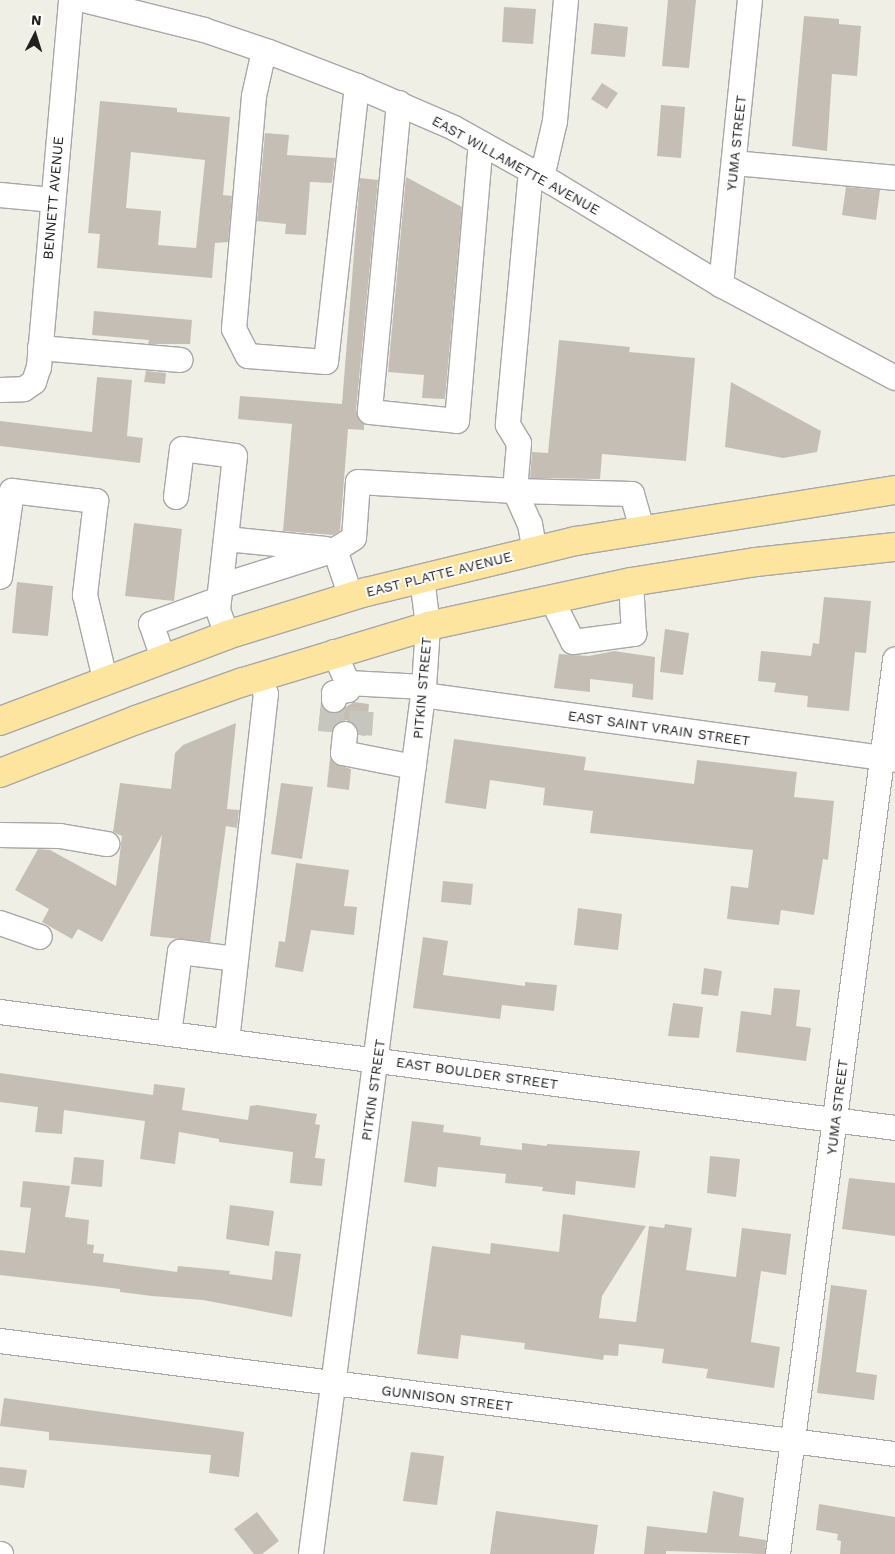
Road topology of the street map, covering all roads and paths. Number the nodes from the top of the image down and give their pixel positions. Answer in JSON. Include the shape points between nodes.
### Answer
{"nodes":[{"id":1,"x":71,"y":0,"type":"edge"},
{"id":2,"x":84,"y":0,"type":"edge"},
{"id":3,"x":566,"y":0,"type":"edge"},
{"id":4,"x":750,"y":0,"type":"edge"},
{"id":5,"x":264,"y":51,"type":"junction"},
{"id":6,"x":357,"y":86,"type":"junction"},
{"id":7,"x":399,"y":103,"type":"junction"},
{"id":8,"x":481,"y":143,"type":"junction"},
{"id":9,"x":734,"y":163,"type":"junction"},
{"id":10,"x":536,"y":174,"type":"junction"},
{"id":11,"x":895,"y":178,"type":"edge"},
{"id":12,"x":0,"y":195,"type":"edge"},
{"id":13,"x":53,"y":200,"type":"junction"},
{"id":14,"x":721,"y":285,"type":"junction"},
{"id":15,"x":40,"y":348,"type":"junction"},
{"id":16,"x":180,"y":360,"type":"dead end"},
{"id":17,"x":895,"y":378,"type":"edge"},
{"id":18,"x":0,"y":390,"type":"edge"},
{"id":19,"x":895,"y":490,"type":"edge"},
{"id":20,"x":515,"y":491,"type":"junction"},
{"id":21,"x":176,"y":497,"type":"dead end"},
{"id":22,"x":642,"y":530,"type":"junction"},
{"id":23,"x":226,"y":539,"type":"junction"},
{"id":24,"x":895,"y":547,"type":"edge"},
{"id":25,"x":335,"y":550,"type":"junction"},
{"id":26,"x":535,"y":551,"type":"junction"},
{"id":27,"x":0,"y":577,"type":"edge"},
{"id":28,"x":422,"y":578,"type":"junction"},
{"id":29,"x":632,"y":582,"type":"junction"},
{"id":30,"x":220,"y":593,"type":"junction"},
{"id":31,"x":351,"y":597,"type":"junction"},
{"id":32,"x":551,"y":598,"type":"junction"},
{"id":33,"x":428,"y":626,"type":"junction"},
{"id":34,"x":226,"y":635,"type":"junction"},
{"id":35,"x":334,"y":652,"type":"junction"},
{"id":36,"x":163,"y":658,"type":"junction"},
{"id":37,"x":895,"y":660,"type":"edge"},
{"id":38,"x":259,"y":677,"type":"junction"},
{"id":39,"x":105,"y":679,"type":"junction"},
{"id":40,"x":423,"y":691,"type":"junction"},
{"id":41,"x":0,"y":721,"type":"edge"},
{"id":42,"x":345,"y":737,"type":"tunnel mouth"},
{"id":43,"x":888,"y":760,"type":"edge"},
{"id":44,"x":414,"y":767,"type":"junction"},
{"id":45,"x":0,"y":773,"type":"edge"},
{"id":46,"x":0,"y":835,"type":"edge"},
{"id":47,"x":107,"y":844,"type":"dead end"},
{"id":48,"x":0,"y":924,"type":"edge"},
{"id":49,"x":40,"y":936,"type":"dead end"},
{"id":50,"x":236,"y":958,"type":"junction"},
{"id":51,"x":0,"y":1012,"type":"edge"},
{"id":52,"x":169,"y":1034,"type":"junction"},
{"id":53,"x":227,"y":1041,"type":"junction"},
{"id":54,"x":377,"y":1060,"type":"junction"},
{"id":55,"x":835,"y":1121,"type":"junction"},
{"id":56,"x":895,"y":1128,"type":"edge"},
{"id":57,"x":0,"y":1341,"type":"edge"},
{"id":58,"x":334,"y":1384,"type":"junction"},
{"id":59,"x":792,"y":1440,"type":"junction"},
{"id":60,"x":895,"y":1454,"type":"edge"},
{"id":61,"x":311,"y":1554,"type":"edge"},
{"id":62,"x":778,"y":1554,"type":"edge"}],
"edges":[{"from":1,"to":13,"type":"street","name":"BENNETT AVENUE"},
{"from":2,"to":5,"type":"street","name":"EAST WILLAMETTE AVENUE","via":[[204,30]]},
{"from":3,"to":10,"type":"street","via":[[555,121]]},
{"from":4,"to":9,"type":"street","name":"YUMA STREET"},
{"from":5,"to":6,"type":"street","name":"EAST WILLAMETTE AVENUE"},
{"from":5,"to":6,"type":"street","via":[[254,96],[234,329],[248,356],[326,362]]},
{"from":6,"to":7,"type":"street","name":"EAST WILLAMETTE AVENUE"},
{"from":7,"to":8,"type":"street","name":"EAST WILLAMETTE AVENUE"},
{"from":7,"to":8,"type":"street","via":[[370,412],[457,421]]},
{"from":8,"to":10,"type":"street","name":"EAST WILLAMETTE AVENUE"},
{"from":9,"to":11,"type":"street"},
{"from":9,"to":14,"type":"street","name":"YUMA STREET"},
{"from":10,"to":14,"type":"street","name":"EAST WILLAMETTE AVENUE"},
{"from":10,"to":20,"type":"street","via":[[508,425],[519,443]]},
{"from":12,"to":13,"type":"street"},
{"from":13,"to":15,"type":"street","name":"BENNETT AVENUE"},
{"from":14,"to":17,"type":"street","name":"EAST WILLAMETTE AVENUE"},
{"from":15,"to":16,"type":"street"},
{"from":15,"to":18,"type":"street","name":"BENNETT AVENUE","via":[[34,382],[24,390]]},
{"from":19,"to":22,"type":"main road","name":"EAST PLATTE AVENUE"},
{"from":20,"to":22,"type":"street","via":[[632,494]]},
{"from":20,"to":25,"type":"street","via":[[358,482],[354,538]]},
{"from":20,"to":26,"type":"street","via":[[530,524]]},
{"from":21,"to":23,"type":"street","via":[[182,449],[235,456]]},
{"from":22,"to":26,"type":"main road","name":"EAST PLATTE AVENUE"},
{"from":23,"to":25,"type":"street"},
{"from":23,"to":30,"type":"street"},
{"from":24,"to":29,"type":"main road","via":[[756,562]]},
{"from":25,"to":30,"type":"street"},
{"from":25,"to":31,"type":"street"},
{"from":26,"to":28,"type":"main road","name":"EAST PLATTE AVENUE"},
{"from":27,"to":39,"type":"street","via":[[12,491],[96,501],[85,595]]},
{"from":28,"to":31,"type":"main road","name":"EAST PLATTE AVENUE"},
{"from":28,"to":33,"type":"street","name":"PITKIN STREET"},
{"from":29,"to":32,"type":"main road"},
{"from":29,"to":32,"type":"street","via":[[634,634],[573,642]]},
{"from":30,"to":34,"type":"street","via":[[218,610]]},
{"from":30,"to":36,"type":"street","via":[[151,624]]},
{"from":31,"to":34,"type":"main road","name":"EAST PLATTE AVENUE"},
{"from":32,"to":33,"type":"main road"},
{"from":33,"to":35,"type":"main road"},
{"from":33,"to":40,"type":"street","name":"PITKIN STREET"},
{"from":34,"to":36,"type":"main road","name":"EAST PLATTE AVENUE"},
{"from":35,"to":38,"type":"main road"},
{"from":35,"to":40,"type":"street","name":"EAST SAINT VRAIN STREET","via":[[348,695]]},
{"from":36,"to":39,"type":"main road","name":"EAST PLATTE AVENUE"},
{"from":37,"to":43,"type":"street","name":"YUMA STREET"},
{"from":38,"to":45,"type":"main road"},
{"from":38,"to":50,"type":"street","via":[[266,694]]},
{"from":39,"to":41,"type":"main road","name":"EAST PLATTE AVENUE"},
{"from":40,"to":43,"type":"street","name":"EAST SAINT VRAIN STREET"},
{"from":40,"to":44,"type":"street","name":"PITKIN STREET"},
{"from":42,"to":44,"type":"street","via":[[343,754]]},
{"from":43,"to":55,"type":"street","name":"YUMA STREET"},
{"from":44,"to":54,"type":"street","name":"PITKIN STREET"},
{"from":46,"to":47,"type":"street","via":[[60,836]]},
{"from":48,"to":49,"type":"street"},
{"from":50,"to":52,"type":"street","via":[[180,952]]},
{"from":50,"to":53,"type":"street"},
{"from":51,"to":52,"type":"street","name":"EAST BOULDER STREET"},
{"from":52,"to":53,"type":"street","name":"EAST BOULDER STREET"},
{"from":53,"to":54,"type":"street","name":"EAST BOULDER STREET"},
{"from":54,"to":55,"type":"street","name":"EAST BOULDER STREET"},
{"from":54,"to":58,"type":"street","name":"PITKIN STREET"},
{"from":55,"to":56,"type":"street","name":"EAST BOULDER STREET"},
{"from":55,"to":59,"type":"street","name":"YUMA STREET"},
{"from":57,"to":58,"type":"street","name":"GUNNISON STREET"},
{"from":58,"to":59,"type":"street","name":"GUNNISON STREET"},
{"from":58,"to":61,"type":"street","name":"PITKIN STREET"},
{"from":59,"to":60,"type":"street","name":"GUNNISON STREET"},
{"from":59,"to":62,"type":"street","name":"YUMA STREET"}]}
